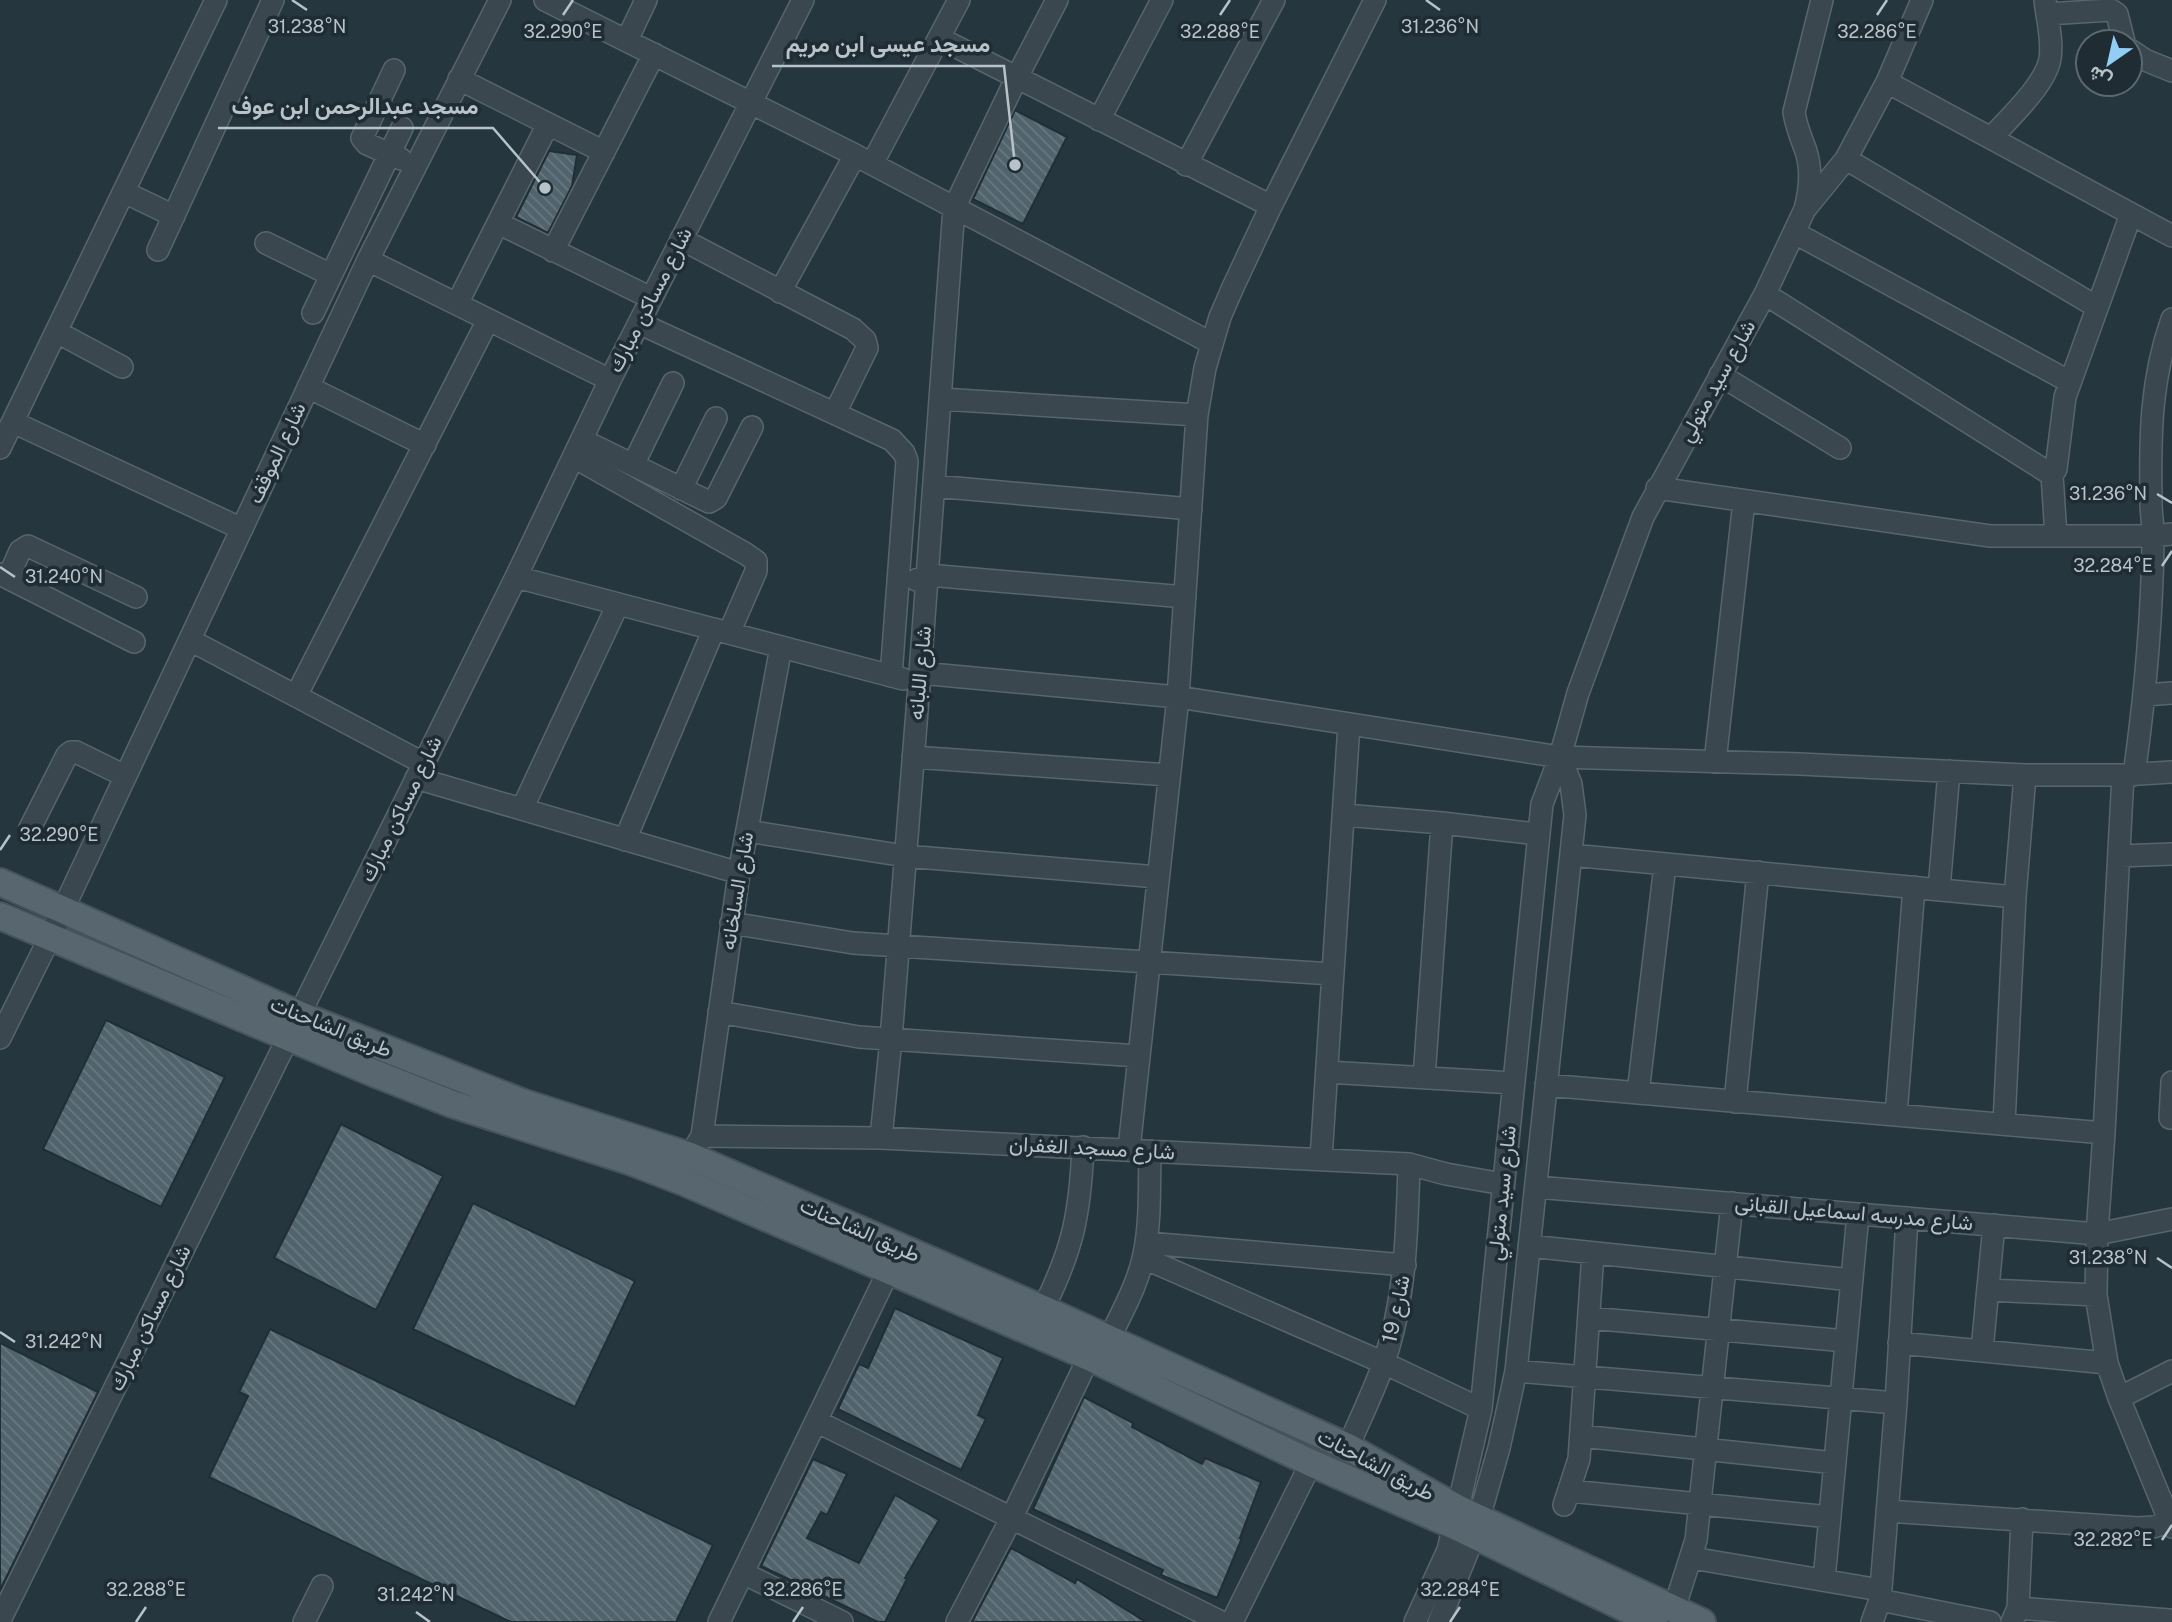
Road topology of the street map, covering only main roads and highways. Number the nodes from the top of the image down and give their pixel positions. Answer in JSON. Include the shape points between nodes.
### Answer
{"nodes":[{"id":1,"x":0,"y":882,"type":"edge"},
{"id":2,"x":0,"y":916,"type":"edge"},
{"id":3,"x":295,"y":1026,"type":"junction"},
{"id":4,"x":1466,"y":1522,"type":"junction"},
{"id":5,"x":1681,"y":1618,"type":"edge"}],
"edges":[{"from":1,"to":3,"type":"main road","name":"طريق الشاحنات"},
{"from":2,"to":3,"type":"main road","name":"طريق الشاحنات"},
{"from":3,"to":4,"type":"main road","name":"طريق الشاحنات","via":[[370,1072],[684,1182],[1089,1357],[1311,1463]]},
{"from":3,"to":4,"type":"main road","name":"طريق الشاحنات","via":[[524,1103],[696,1146],[1348,1447]]},
{"from":4,"to":5,"type":"main road","name":"طريق الشاحنات"}]}
